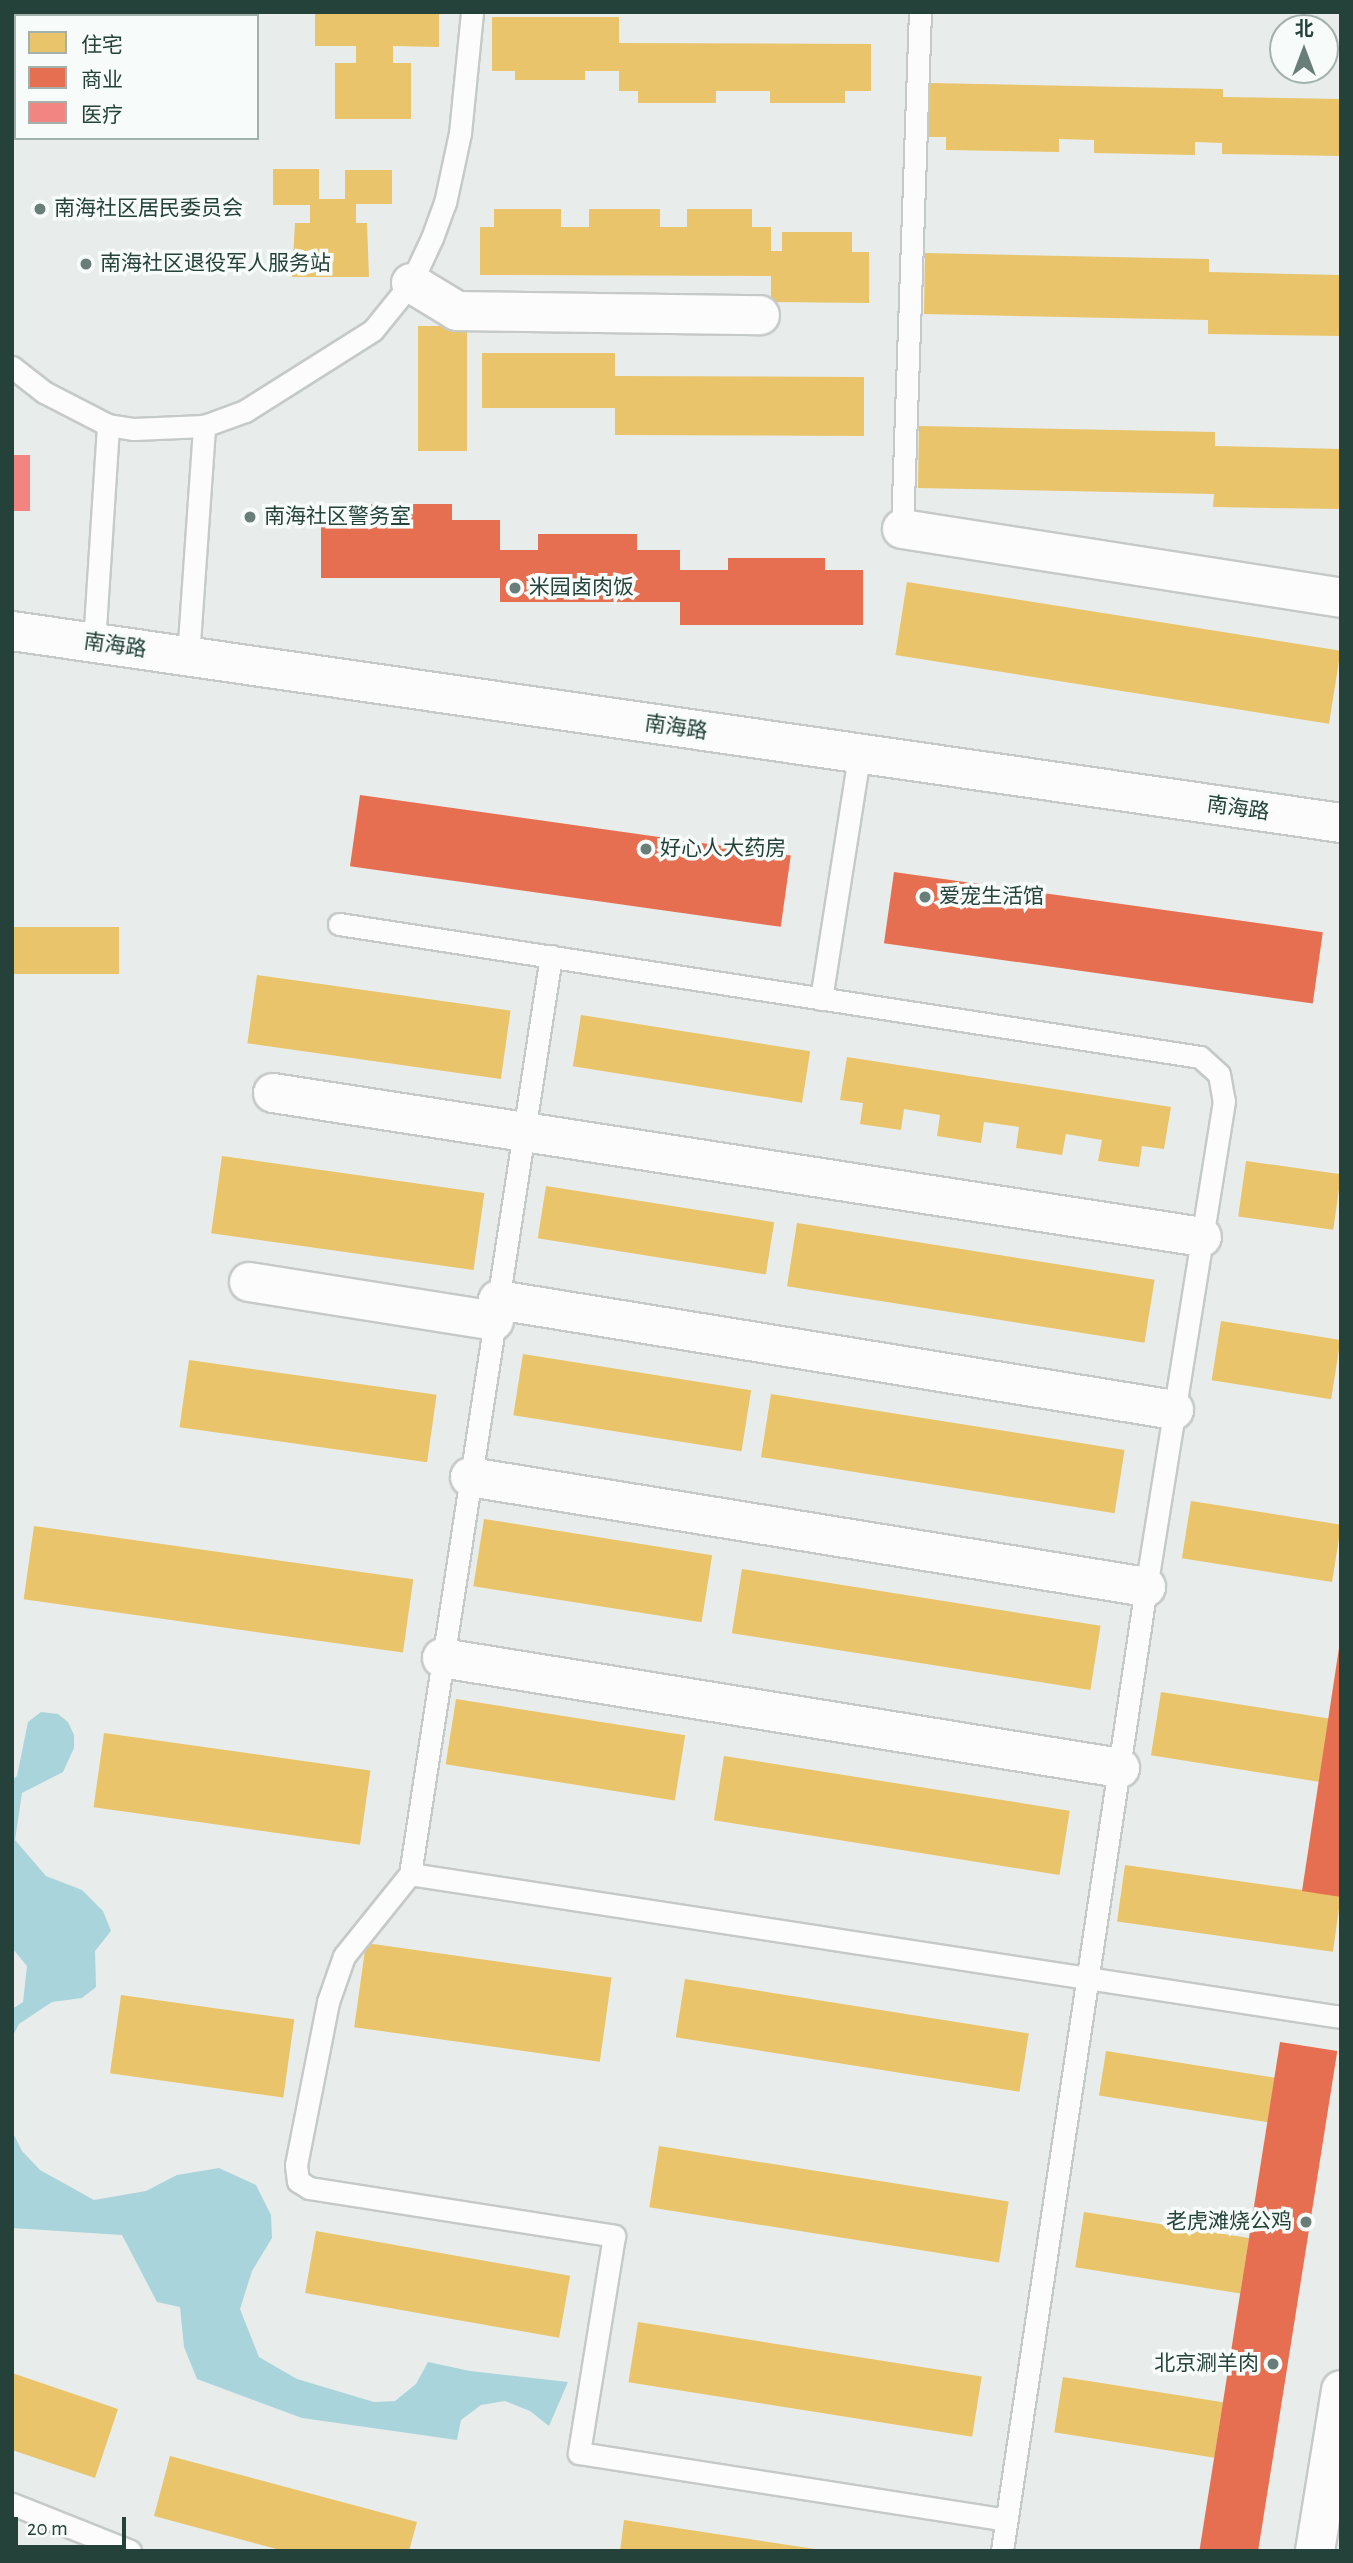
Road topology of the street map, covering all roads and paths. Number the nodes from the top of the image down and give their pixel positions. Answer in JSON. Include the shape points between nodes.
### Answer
{"nodes":[{"id":1,"x":472,"y":12,"type":"edge"},
{"id":2,"x":920,"y":12,"type":"edge"},
{"id":3,"x":411,"y":283,"type":"junction"},
{"id":4,"x":760,"y":315,"type":"dead end"},
{"id":5,"x":12,"y":367,"type":"edge"},
{"id":6,"x":108,"y":425,"type":"junction"},
{"id":7,"x":204,"y":426,"type":"junction"},
{"id":8,"x":902,"y":529,"type":"joint"},
{"id":9,"x":1341,"y":598,"type":"edge"},
{"id":10,"x":12,"y":631,"type":"edge"},
{"id":11,"x":94,"y":643,"type":"junction"},
{"id":12,"x":188,"y":657,"type":"junction"},
{"id":13,"x":859,"y":755,"type":"junction"},
{"id":14,"x":1341,"y":823,"type":"edge"},
{"id":15,"x":339,"y":924,"type":"dead end"},
{"id":16,"x":551,"y":956,"type":"junction"},
{"id":17,"x":821,"y":999,"type":"junction"},
{"id":18,"x":274,"y":1093,"type":"dead end"},
{"id":19,"x":523,"y":1133,"type":"junction"},
{"id":20,"x":1202,"y":1237,"type":"junction"},
{"id":21,"x":249,"y":1282,"type":"dead end"},
{"id":22,"x":496,"y":1311,"type":"junction"},
{"id":23,"x":1174,"y":1410,"type":"junction"},
{"id":24,"x":470,"y":1477,"type":"junction"},
{"id":25,"x":1146,"y":1587,"type":"junction"},
{"id":26,"x":442,"y":1658,"type":"junction"},
{"id":27,"x":1120,"y":1768,"type":"junction"},
{"id":28,"x":410,"y":1874,"type":"junction"},
{"id":29,"x":1087,"y":1977,"type":"junction"},
{"id":30,"x":1341,"y":2017,"type":"edge"},
{"id":31,"x":1341,"y":2390,"type":"edge"},
{"id":32,"x":12,"y":2504,"type":"edge"},
{"id":33,"x":1006,"y":2519,"type":"junction"},
{"id":34,"x":130,"y":2551,"type":"edge"},
{"id":35,"x":1002,"y":2551,"type":"edge"},
{"id":36,"x":1315,"y":2551,"type":"edge"}],
"edges":[{"from":1,"to":3,"type":"lane","via":[[460,133],[445,202]]},
{"from":2,"to":8,"type":"lane"},
{"from":3,"to":4,"type":"street","via":[[457,311]]},
{"from":3,"to":7,"type":"lane","via":[[373,330],[245,411]]},
{"from":5,"to":6,"type":"lane","via":[[44,392]]},
{"from":6,"to":7,"type":"lane","via":[[134,429]]},
{"from":6,"to":11,"type":"lane"},
{"from":7,"to":12,"type":"lane"},
{"from":8,"to":9,"type":"street"},
{"from":10,"to":11,"type":"street","name":"南海路"},
{"from":11,"to":12,"type":"street","name":"南海路"},
{"from":12,"to":13,"type":"street","name":"南海路"},
{"from":13,"to":14,"type":"street","name":"南海路"},
{"from":13,"to":17,"type":"lane"},
{"from":15,"to":16,"type":"lane"},
{"from":16,"to":17,"type":"lane"},
{"from":16,"to":19,"type":"lane"},
{"from":17,"to":20,"type":"lane","via":[[1200,1058],[1219,1074],[1224,1101]]},
{"from":18,"to":19,"type":"street"},
{"from":19,"to":20,"type":"street"},
{"from":19,"to":22,"type":"lane"},
{"from":20,"to":23,"type":"lane"},
{"from":21,"to":22,"type":"street"},
{"from":22,"to":23,"type":"street"},
{"from":22,"to":24,"type":"lane"},
{"from":23,"to":25,"type":"lane"},
{"from":24,"to":25,"type":"street"},
{"from":24,"to":26,"type":"lane"},
{"from":25,"to":27,"type":"lane"},
{"from":26,"to":27,"type":"street"},
{"from":26,"to":28,"type":"lane"},
{"from":27,"to":29,"type":"lane"},
{"from":28,"to":29,"type":"lane"},
{"from":28,"to":33,"type":"lane","via":[[344,1956],[328,2002],[296,2165],[298,2181],[309,2188],[614,2236],[579,2453]]},
{"from":29,"to":30,"type":"lane"},
{"from":29,"to":33,"type":"lane"},
{"from":31,"to":36,"type":"street"},
{"from":32,"to":34,"type":"lane"},
{"from":33,"to":35,"type":"lane"}]}
